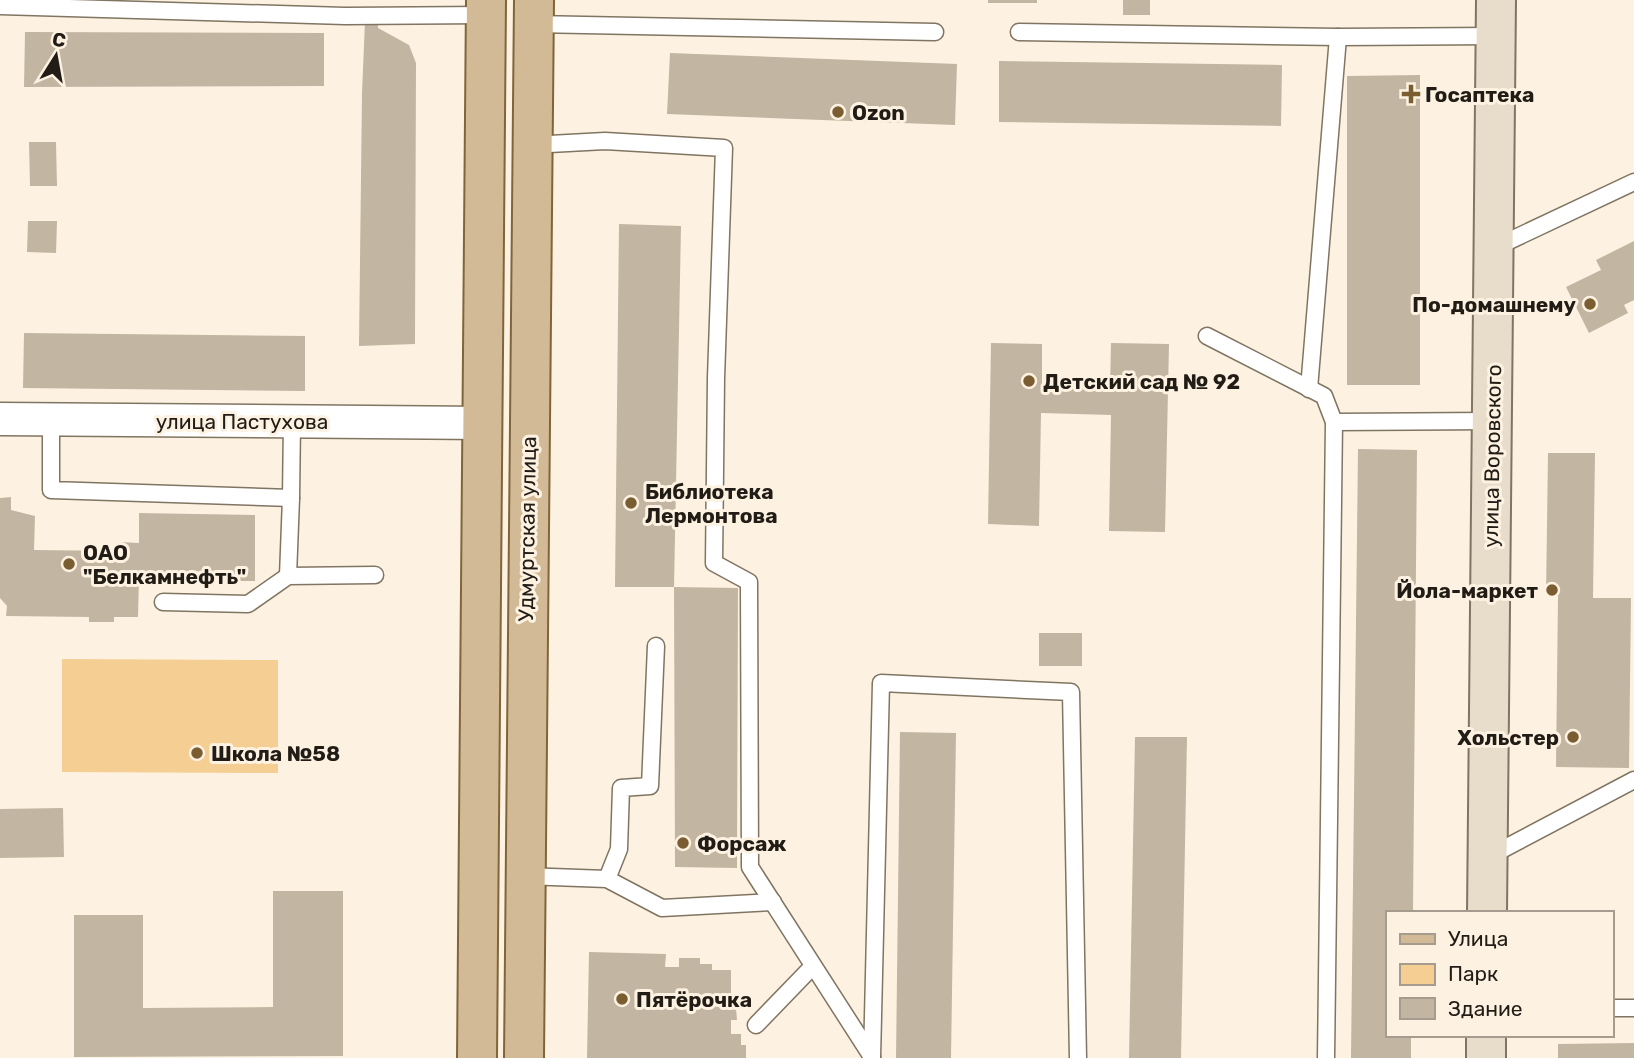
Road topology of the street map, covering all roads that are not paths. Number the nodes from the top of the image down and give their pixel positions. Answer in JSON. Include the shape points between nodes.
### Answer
{"nodes":[{"id":1,"x":0,"y":6,"type":"edge"},
{"id":2,"x":486,"y":8,"type":"edge"},
{"id":3,"x":533,"y":12,"type":"edge"},
{"id":4,"x":1496,"y":18,"type":"edge"},
{"id":5,"x":935,"y":32,"type":"dead end"},
{"id":6,"x":1019,"y":32,"type":"dead end"},
{"id":7,"x":1338,"y":37,"type":"junction"},
{"id":8,"x":531,"y":145,"type":"junction"},
{"id":9,"x":1634,"y":182,"type":"edge"},
{"id":10,"x":1494,"y":248,"type":"junction"},
{"id":11,"x":1207,"y":336,"type":"dead end"},
{"id":12,"x":1309,"y":388,"type":"junction"},
{"id":13,"x":0,"y":419,"type":"edge"},
{"id":14,"x":51,"y":419,"type":"junction"},
{"id":15,"x":1492,"y":421,"type":"junction"},
{"id":16,"x":292,"y":422,"type":"junction"},
{"id":17,"x":1334,"y":422,"type":"junction"},
{"id":18,"x":484,"y":423,"type":"junction"},
{"id":19,"x":291,"y":498,"type":"junction"},
{"id":20,"x":376,"y":575,"type":"dead end"},
{"id":21,"x":288,"y":576,"type":"junction"},
{"id":22,"x":163,"y":602,"type":"dead end"},
{"id":23,"x":656,"y":646,"type":"dead end"},
{"id":24,"x":1634,"y":780,"type":"edge"},
{"id":25,"x":1488,"y":857,"type":"junction"},
{"id":26,"x":524,"y":876,"type":"junction"},
{"id":27,"x":607,"y":880,"type":"junction"},
{"id":28,"x":773,"y":902,"type":"junction"},
{"id":29,"x":1487,"y":911,"type":"edge"},
{"id":30,"x":813,"y":966,"type":"junction"},
{"id":31,"x":1613,"y":1008,"type":"edge"},
{"id":32,"x":1634,"y":1008,"type":"edge"},
{"id":33,"x":756,"y":1025,"type":"dead end"},
{"id":34,"x":1486,"y":1037,"type":"edge"},
{"id":35,"x":477,"y":1058,"type":"edge"},
{"id":36,"x":524,"y":1058,"type":"edge"},
{"id":37,"x":872,"y":1058,"type":"edge"},
{"id":38,"x":1079,"y":1058,"type":"edge"},
{"id":39,"x":1326,"y":1058,"type":"edge"},
{"id":40,"x":1486,"y":1058,"type":"edge"}],
"edges":[{"from":1,"to":2,"type":"lane","via":[[345,16]]},
{"from":2,"to":18,"type":"main road","name":"Удмуртская улица"},
{"from":3,"to":5,"type":"lane"},
{"from":3,"to":8,"type":"main road","name":"Удмуртская улица"},
{"from":4,"to":7,"type":"lane"},
{"from":4,"to":10,"type":"main road","name":"улица Воровского"},
{"from":6,"to":7,"type":"lane"},
{"from":7,"to":12,"type":"lane"},
{"from":8,"to":26,"type":"main road","name":"Удмуртская улица"},
{"from":8,"to":28,"type":"lane","via":[[605,141],[724,148],[714,563],[749,582],[750,867]]},
{"from":9,"to":10,"type":"lane"},
{"from":10,"to":15,"type":"main road","name":"улица Воровского"},
{"from":11,"to":12,"type":"lane"},
{"from":12,"to":17,"type":"lane","via":[[1324,396]]},
{"from":13,"to":14,"type":"street","name":"улица Пастухова"},
{"from":14,"to":16,"type":"street","name":"улица Пастухова"},
{"from":14,"to":19,"type":"lane","via":[[51,490]]},
{"from":15,"to":17,"type":"lane"},
{"from":15,"to":25,"type":"main road","name":"улица Воровского"},
{"from":16,"to":18,"type":"street","name":"улица Пастухова"},
{"from":16,"to":19,"type":"lane"},
{"from":17,"to":39,"type":"lane"},
{"from":18,"to":35,"type":"main road","name":"Удмуртская улица"},
{"from":19,"to":21,"type":"lane"},
{"from":20,"to":21,"type":"lane"},
{"from":21,"to":22,"type":"lane","via":[[248,604]]},
{"from":23,"to":27,"type":"lane","via":[[650,786],[621,788],[619,849]]},
{"from":24,"to":25,"type":"lane"},
{"from":25,"to":29,"type":"main road","name":"улица Воровского"},
{"from":26,"to":27,"type":"lane"},
{"from":26,"to":36,"type":"main road","name":"Удмуртская улица"},
{"from":27,"to":28,"type":"lane","via":[[662,908]]},
{"from":28,"to":30,"type":"lane"},
{"from":30,"to":33,"type":"lane"},
{"from":30,"to":37,"type":"lane"},
{"from":31,"to":32,"type":"lane"},
{"from":34,"to":40,"type":"main road"},
{"from":37,"to":38,"type":"lane","via":[[881,683],[1071,692]]}]}
